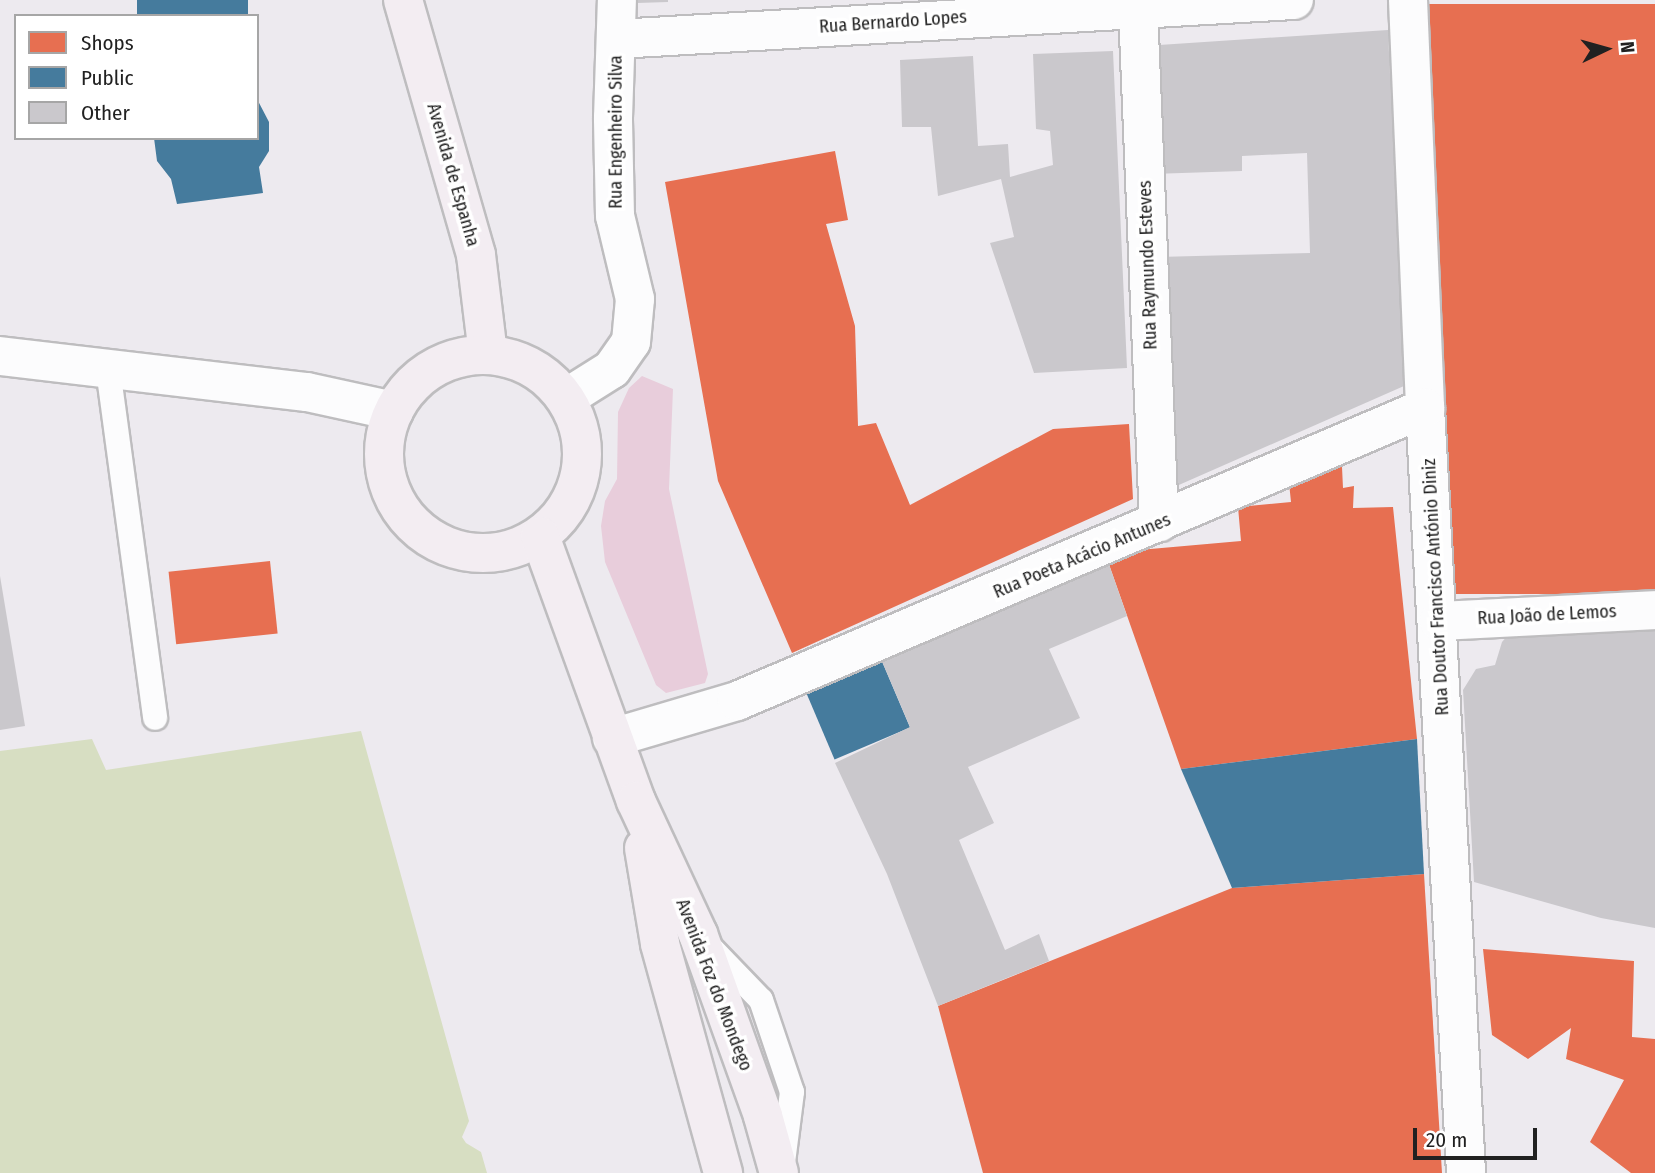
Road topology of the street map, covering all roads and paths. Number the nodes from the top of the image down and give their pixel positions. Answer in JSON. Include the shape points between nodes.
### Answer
{"nodes":[{"id":1,"x":403,"y":0,"type":"edge"},
{"id":2,"x":617,"y":0,"type":"edge"},
{"id":3,"x":1294,"y":0,"type":"edge"},
{"id":4,"x":1408,"y":0,"type":"edge"},
{"id":5,"x":1138,"y":8,"type":"junction"},
{"id":6,"x":617,"y":39,"type":"junction"},
{"id":7,"x":488,"y":354,"type":"junction"},
{"id":8,"x":0,"y":356,"type":"edge"},
{"id":9,"x":108,"y":369,"type":"junction"},
{"id":10,"x":566,"y":398,"type":"junction"},
{"id":11,"x":1425,"y":408,"type":"junction"},
{"id":12,"x":394,"y":411,"type":"junction"},
{"id":13,"x":1159,"y":523,"type":"junction"},
{"id":14,"x":540,"y":536,"type":"junction"},
{"id":15,"x":1655,"y":610,"type":"edge"},
{"id":16,"x":1439,"y":621,"type":"junction"},
{"id":17,"x":155,"y":718,"type":"dead end"},
{"id":18,"x":612,"y":738,"type":"junction"},
{"id":19,"x":636,"y":801,"type":"junction"},
{"id":20,"x":723,"y":1173,"type":"edge"},
{"id":21,"x":781,"y":1173,"type":"edge"},
{"id":22,"x":1466,"y":1173,"type":"edge"}],
"edges":[{"from":1,"to":7,"type":"main road","name":"Avenida de Espanha","via":[[476,255]]},
{"from":2,"to":6,"type":"street","name":"Rua Engenheiro Silva"},
{"from":3,"to":5,"type":"street","name":"Rua Bernardo Lopes"},
{"from":4,"to":11,"type":"street","name":"Rua Doutor Francisco António Diniz"},
{"from":5,"to":6,"type":"street","name":"Rua Bernardo Lopes"},
{"from":5,"to":13,"type":"street","name":"Rua Raymundo Esteves"},
{"from":6,"to":10,"type":"street","name":"Rua Engenheiro Silva","via":[[615,216],[635,299],[631,342],[612,369]]},
{"from":7,"to":10,"type":"main road","via":[[518,360],[545,375]]},
{"from":7,"to":12,"type":"main road","via":[[451,359],[429,370],[406,390]]},
{"from":8,"to":9,"type":"street"},
{"from":9,"to":12,"type":"street","via":[[307,392]]},
{"from":9,"to":17,"type":"lane"},
{"from":10,"to":14,"type":"main road","via":[[579,426],[583,457],[577,487],[562,514]]},
{"from":11,"to":13,"type":"street","name":"Rua Poeta Acácio Antunes"},
{"from":11,"to":16,"type":"street","name":"Rua Doutor Francisco António Diniz"},
{"from":12,"to":14,"type":"main road","via":[[384,447],[387,478],[399,506],[419,530],[448,547],[482,554],[513,549]]},
{"from":13,"to":18,"type":"street","name":"Rua Poeta Acácio Antunes","via":[[737,701]]},
{"from":14,"to":18,"type":"main road","name":"Avenida Foz do Mondego"},
{"from":15,"to":16,"type":"street","name":"Rua João de Lemos"},
{"from":16,"to":22,"type":"street","name":"Rua Doutor Francisco António Diniz"},
{"from":18,"to":19,"type":"main road","name":"Avenida Foz do Mondego"},
{"from":19,"to":20,"type":"main road","name":"Avenida Foz do Mondego","via":[[660,944]]},
{"from":19,"to":21,"type":"main road","name":"Avenida Foz do Mondego","via":[[698,934]]}]}
